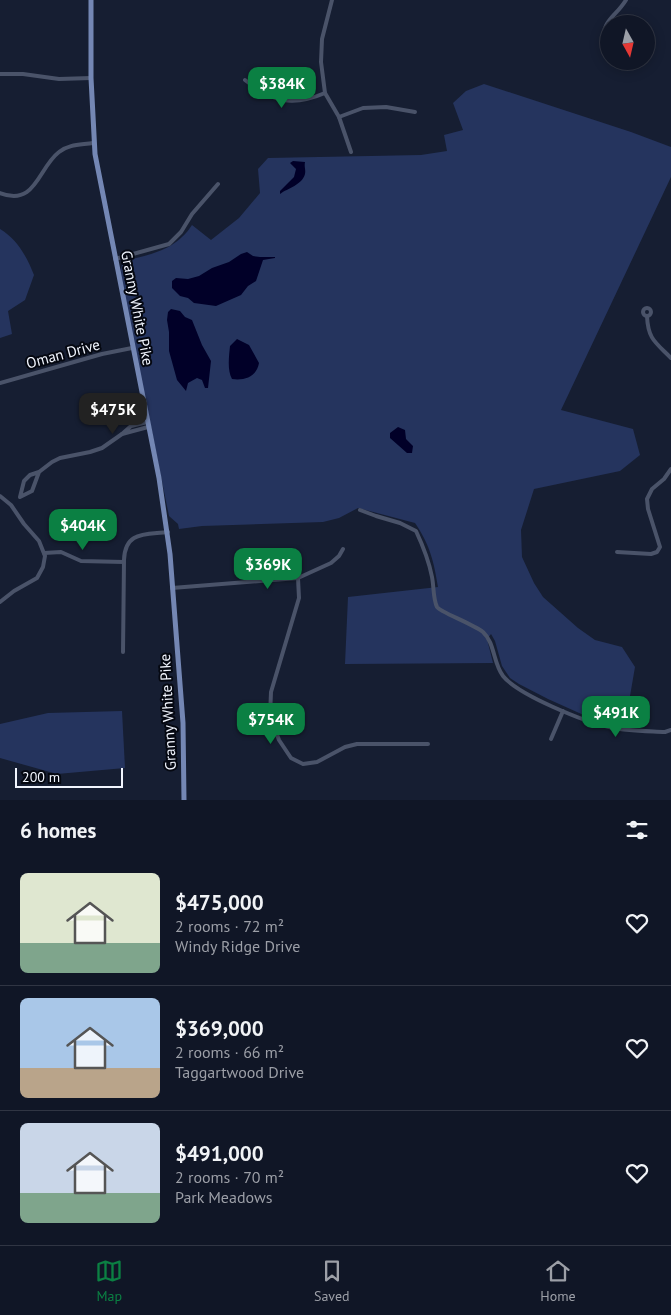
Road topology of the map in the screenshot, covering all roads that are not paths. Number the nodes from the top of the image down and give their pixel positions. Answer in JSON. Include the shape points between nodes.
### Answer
{"nodes":[{"id":1,"x":91,"y":0,"type":"edge"},
{"id":2,"x":332,"y":0,"type":"edge"},
{"id":3,"x":626,"y":0,"type":"edge"},
{"id":4,"x":614,"y":15,"type":"edge"},
{"id":5,"x":0,"y":74,"type":"edge"},
{"id":6,"x":91,"y":78,"type":"junction"},
{"id":7,"x":245,"y":80,"type":"dead end"},
{"id":8,"x":326,"y":93,"type":"junction"},
{"id":9,"x":415,"y":112,"type":"dead end"},
{"id":10,"x":338,"y":117,"type":"junction"},
{"id":11,"x":93,"y":143,"type":"junction"},
{"id":12,"x":351,"y":152,"type":"dead end"},
{"id":13,"x":218,"y":184,"type":"dead end"},
{"id":14,"x":0,"y":192,"type":"edge"},
{"id":15,"x":115,"y":259,"type":"junction"},
{"id":16,"x":647,"y":316,"type":"dead end"},
{"id":17,"x":132,"y":348,"type":"junction"},
{"id":18,"x":671,"y":358,"type":"edge"},
{"id":19,"x":0,"y":383,"type":"edge"},
{"id":20,"x":148,"y":424,"type":"junction"},
{"id":21,"x":671,"y":469,"type":"edge"},
{"id":22,"x":39,"y":472,"type":"junction"},
{"id":23,"x":664,"y":479,"type":"junction"},
{"id":24,"x":671,"y":480,"type":"edge"},
{"id":25,"x":0,"y":496,"type":"edge"},
{"id":26,"x":20,"y":497,"type":"junction"},
{"id":27,"x":11,"y":505,"type":"junction"},
{"id":28,"x":360,"y":510,"type":"dead end"},
{"id":29,"x":168,"y":532,"type":"junction"},
{"id":30,"x":343,"y":549,"type":"dead end"},
{"id":31,"x":617,"y":552,"type":"dead end"},
{"id":32,"x":44,"y":553,"type":"junction"},
{"id":33,"x":124,"y":562,"type":"junction"},
{"id":34,"x":298,"y":578,"type":"junction"},
{"id":35,"x":172,"y":588,"type":"junction"},
{"id":36,"x":0,"y":602,"type":"edge"},
{"id":37,"x":123,"y":652,"type":"dead end"},
{"id":38,"x":563,"y":710,"type":"junction"},
{"id":39,"x":671,"y":730,"type":"edge"},
{"id":40,"x":551,"y":739,"type":"dead end"},
{"id":41,"x":428,"y":744,"type":"dead end"},
{"id":42,"x":184,"y":800,"type":"edge"}],
"edges":[{"from":1,"to":6,"type":"main road","name":"Granny White Pike"},
{"from":2,"to":8,"type":"street","via":[[322,39],[321,62]]},
{"from":3,"to":4,"type":"street"},
{"from":5,"to":6,"type":"street"},
{"from":6,"to":11,"type":"main road","name":"Granny White Pike"},
{"from":7,"to":8,"type":"street","via":[[273,98],[294,102]]},
{"from":8,"to":10,"type":"street"},
{"from":9,"to":10,"type":"street","via":[[386,106],[364,108]]},
{"from":10,"to":12,"type":"street"},
{"from":11,"to":14,"type":"street","via":[[59,152],[36,185],[27,192],[14,195]]},
{"from":11,"to":15,"type":"main road","name":"Granny White Pike"},
{"from":13,"to":15,"type":"street","via":[[169,244]]},
{"from":15,"to":17,"type":"main road","name":"Granny White Pike"},
{"from":16,"to":18,"type":"street","via":[[648,331]]},
{"from":17,"to":19,"type":"street","name":"Oman Drive"},
{"from":17,"to":20,"type":"main road","name":"Granny White Pike"},
{"from":20,"to":22,"type":"street","via":[[122,434],[102,448],[58,459]]},
{"from":20,"to":29,"type":"main road","name":"Granny White Pike"},
{"from":21,"to":23,"type":"street"},
{"from":22,"to":26,"type":"street","via":[[34,489]]},
{"from":22,"to":26,"type":"street","via":[[26,479]]},
{"from":23,"to":24,"type":"street"},
{"from":23,"to":31,"type":"street","via":[[652,489],[647,499],[660,547],[657,552]]},
{"from":25,"to":27,"type":"street"},
{"from":26,"to":27,"type":"street"},
{"from":27,"to":32,"type":"street","via":[[39,541]]},
{"from":28,"to":38,"type":"street","via":[[416,531],[426,554],[439,611],[476,626],[489,637],[495,660],[504,676],[521,690]]},
{"from":29,"to":33,"type":"street","via":[[131,539],[125,548]]},
{"from":29,"to":35,"type":"main road","name":"Granny White Pike"},
{"from":30,"to":34,"type":"street","via":[[331,563]]},
{"from":32,"to":33,"type":"street","via":[[61,552],[81,561]]},
{"from":32,"to":36,"type":"street","via":[[44,565],[38,577]]},
{"from":33,"to":37,"type":"street"},
{"from":34,"to":35,"type":"street"},
{"from":34,"to":41,"type":"street","via":[[299,598],[271,692],[270,716],[279,740],[291,758],[303,764],[317,762],[357,744]]},
{"from":35,"to":42,"type":"main road","name":"Granny White Pike","via":[[183,723]]},
{"from":38,"to":39,"type":"street","via":[[610,728]]},
{"from":38,"to":40,"type":"street"}]}
